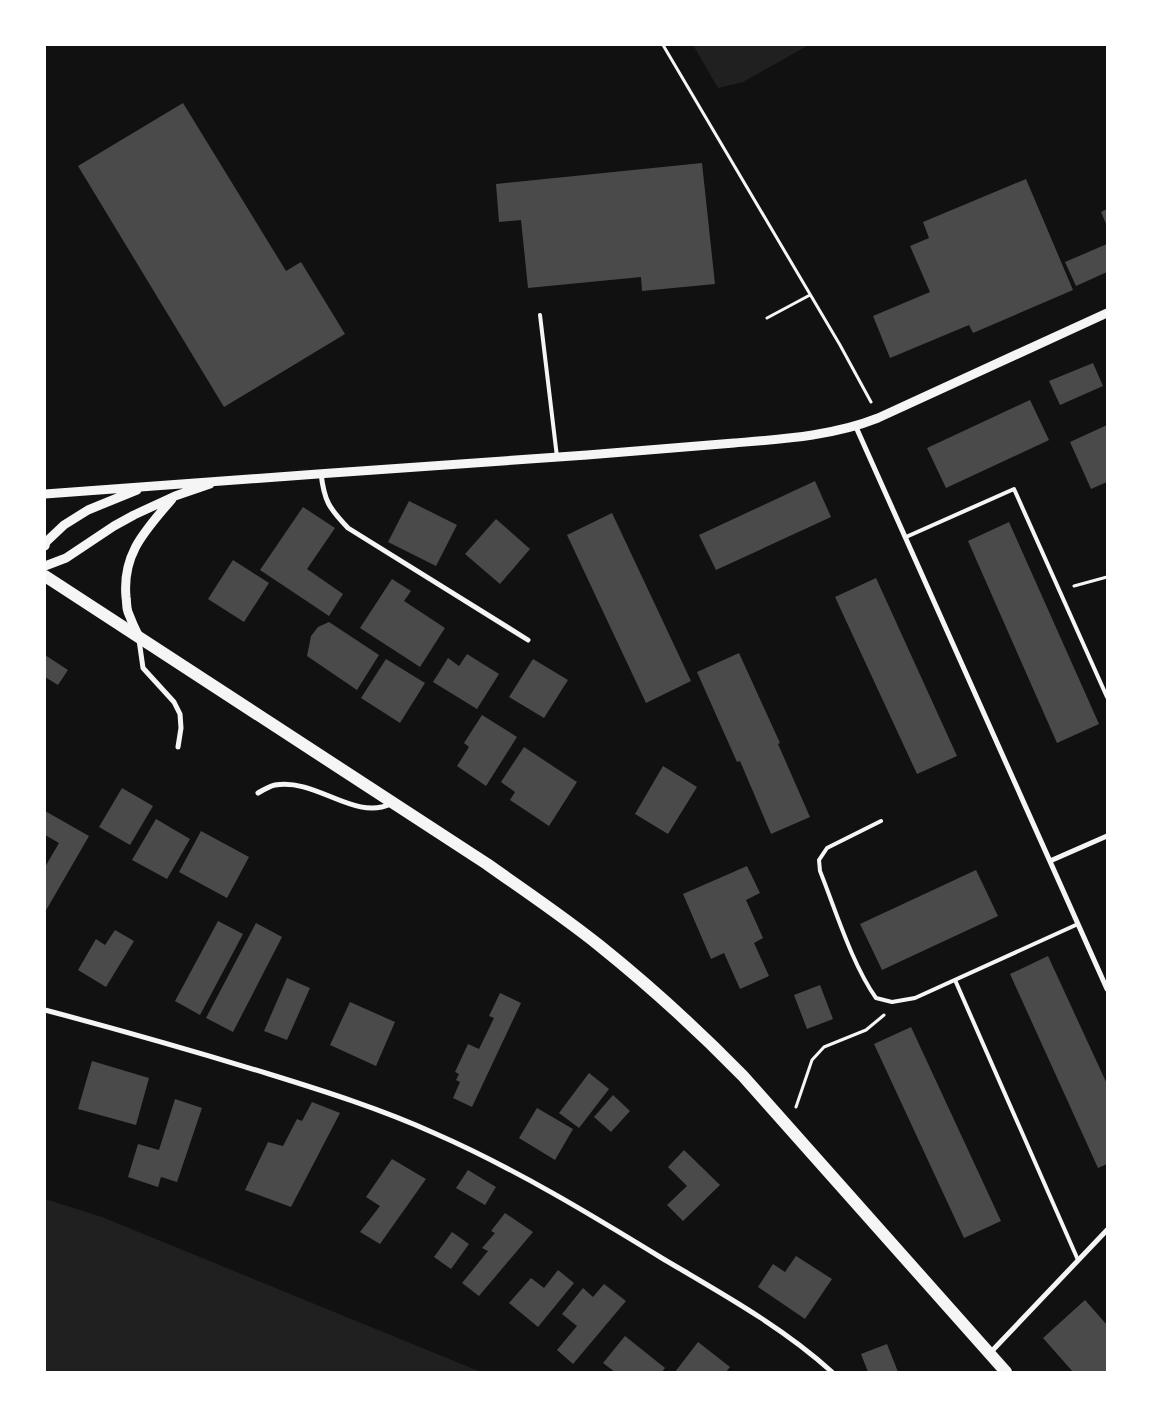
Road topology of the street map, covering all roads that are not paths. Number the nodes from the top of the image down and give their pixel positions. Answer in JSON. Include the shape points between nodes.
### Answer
{"nodes":[{"id":1,"x":1107,"y":313,"type":"edge"},
{"id":2,"x":540,"y":315,"type":"dead end"},
{"id":3,"x":856,"y":427,"type":"junction"},
{"id":4,"x":557,"y":457,"type":"junction"},
{"id":5,"x":321,"y":473,"type":"junction"},
{"id":6,"x":224,"y":480,"type":"junction"},
{"id":7,"x":146,"y":486,"type":"junction"},
{"id":8,"x":45,"y":494,"type":"edge"},
{"id":9,"x":175,"y":496,"type":"junction"},
{"id":10,"x":906,"y":537,"type":"junction"},
{"id":11,"x":45,"y":546,"type":"edge"},
{"id":12,"x":45,"y":566,"type":"edge"},
{"id":13,"x":45,"y":576,"type":"edge"},
{"id":14,"x":139,"y":637,"type":"junction"},
{"id":15,"x":528,"y":640,"type":"dead end"},
{"id":16,"x":1107,"y":697,"type":"edge"},
{"id":17,"x":178,"y":747,"type":"dead end"},
{"id":18,"x":258,"y":793,"type":"dead end"},
{"id":19,"x":394,"y":803,"type":"junction"},
{"id":20,"x":882,"y":821,"type":"dead end"},
{"id":21,"x":1107,"y":836,"type":"edge"},
{"id":22,"x":1050,"y":862,"type":"junction"},
{"id":23,"x":1078,"y":924,"type":"junction"},
{"id":24,"x":955,"y":980,"type":"junction"},
{"id":25,"x":1107,"y":988,"type":"edge"},
{"id":26,"x":45,"y":1010,"type":"edge"},
{"id":27,"x":1106,"y":1233,"type":"edge"},
{"id":28,"x":1078,"y":1260,"type":"junction"},
{"id":29,"x":990,"y":1353,"type":"junction"},
{"id":30,"x":832,"y":1372,"type":"edge"},
{"id":31,"x":1006,"y":1372,"type":"edge"}],
"edges":[{"from":1,"to":3,"type":"street"},
{"from":2,"to":4,"type":"lane"},
{"from":3,"to":4,"type":"street","via":[[766,440]]},
{"from":3,"to":10,"type":"street"},
{"from":4,"to":5,"type":"street"},
{"from":5,"to":6,"type":"street"},
{"from":5,"to":15,"type":"street","via":[[323,493],[348,528]]},
{"from":6,"to":7,"type":"street"},
{"from":6,"to":9,"type":"street"},
{"from":7,"to":8,"type":"street"},
{"from":7,"to":11,"type":"street","via":[[88,510],[64,525]]},
{"from":9,"to":12,"type":"street","via":[[114,526],[66,558]]},
{"from":9,"to":14,"type":"street","via":[[132,550],[127,566],[128,611]]},
{"from":10,"to":16,"type":"lane","via":[[1014,489]]},
{"from":10,"to":22,"type":"street"},
{"from":13,"to":14,"type":"main road"},
{"from":14,"to":17,"type":"street","via":[[143,668],[174,702],[180,714]]},
{"from":14,"to":19,"type":"main road"},
{"from":18,"to":19,"type":"street","via":[[274,786],[292,784],[370,809]]},
{"from":19,"to":29,"type":"main road","via":[[600,946],[701,1034],[743,1076]]},
{"from":20,"to":24,"type":"lane","via":[[827,848],[819,860],[820,871],[865,982],[876,998],[892,1002],[915,998]]},
{"from":21,"to":22,"type":"street"},
{"from":22,"to":23,"type":"street"},
{"from":23,"to":24,"type":"lane"},
{"from":23,"to":25,"type":"street"},
{"from":24,"to":28,"type":"lane"},
{"from":26,"to":30,"type":"street","via":[[316,1089],[434,1132],[569,1202],[786,1335]]},
{"from":27,"to":28,"type":"street"},
{"from":28,"to":29,"type":"street"},
{"from":29,"to":31,"type":"main road"}]}
